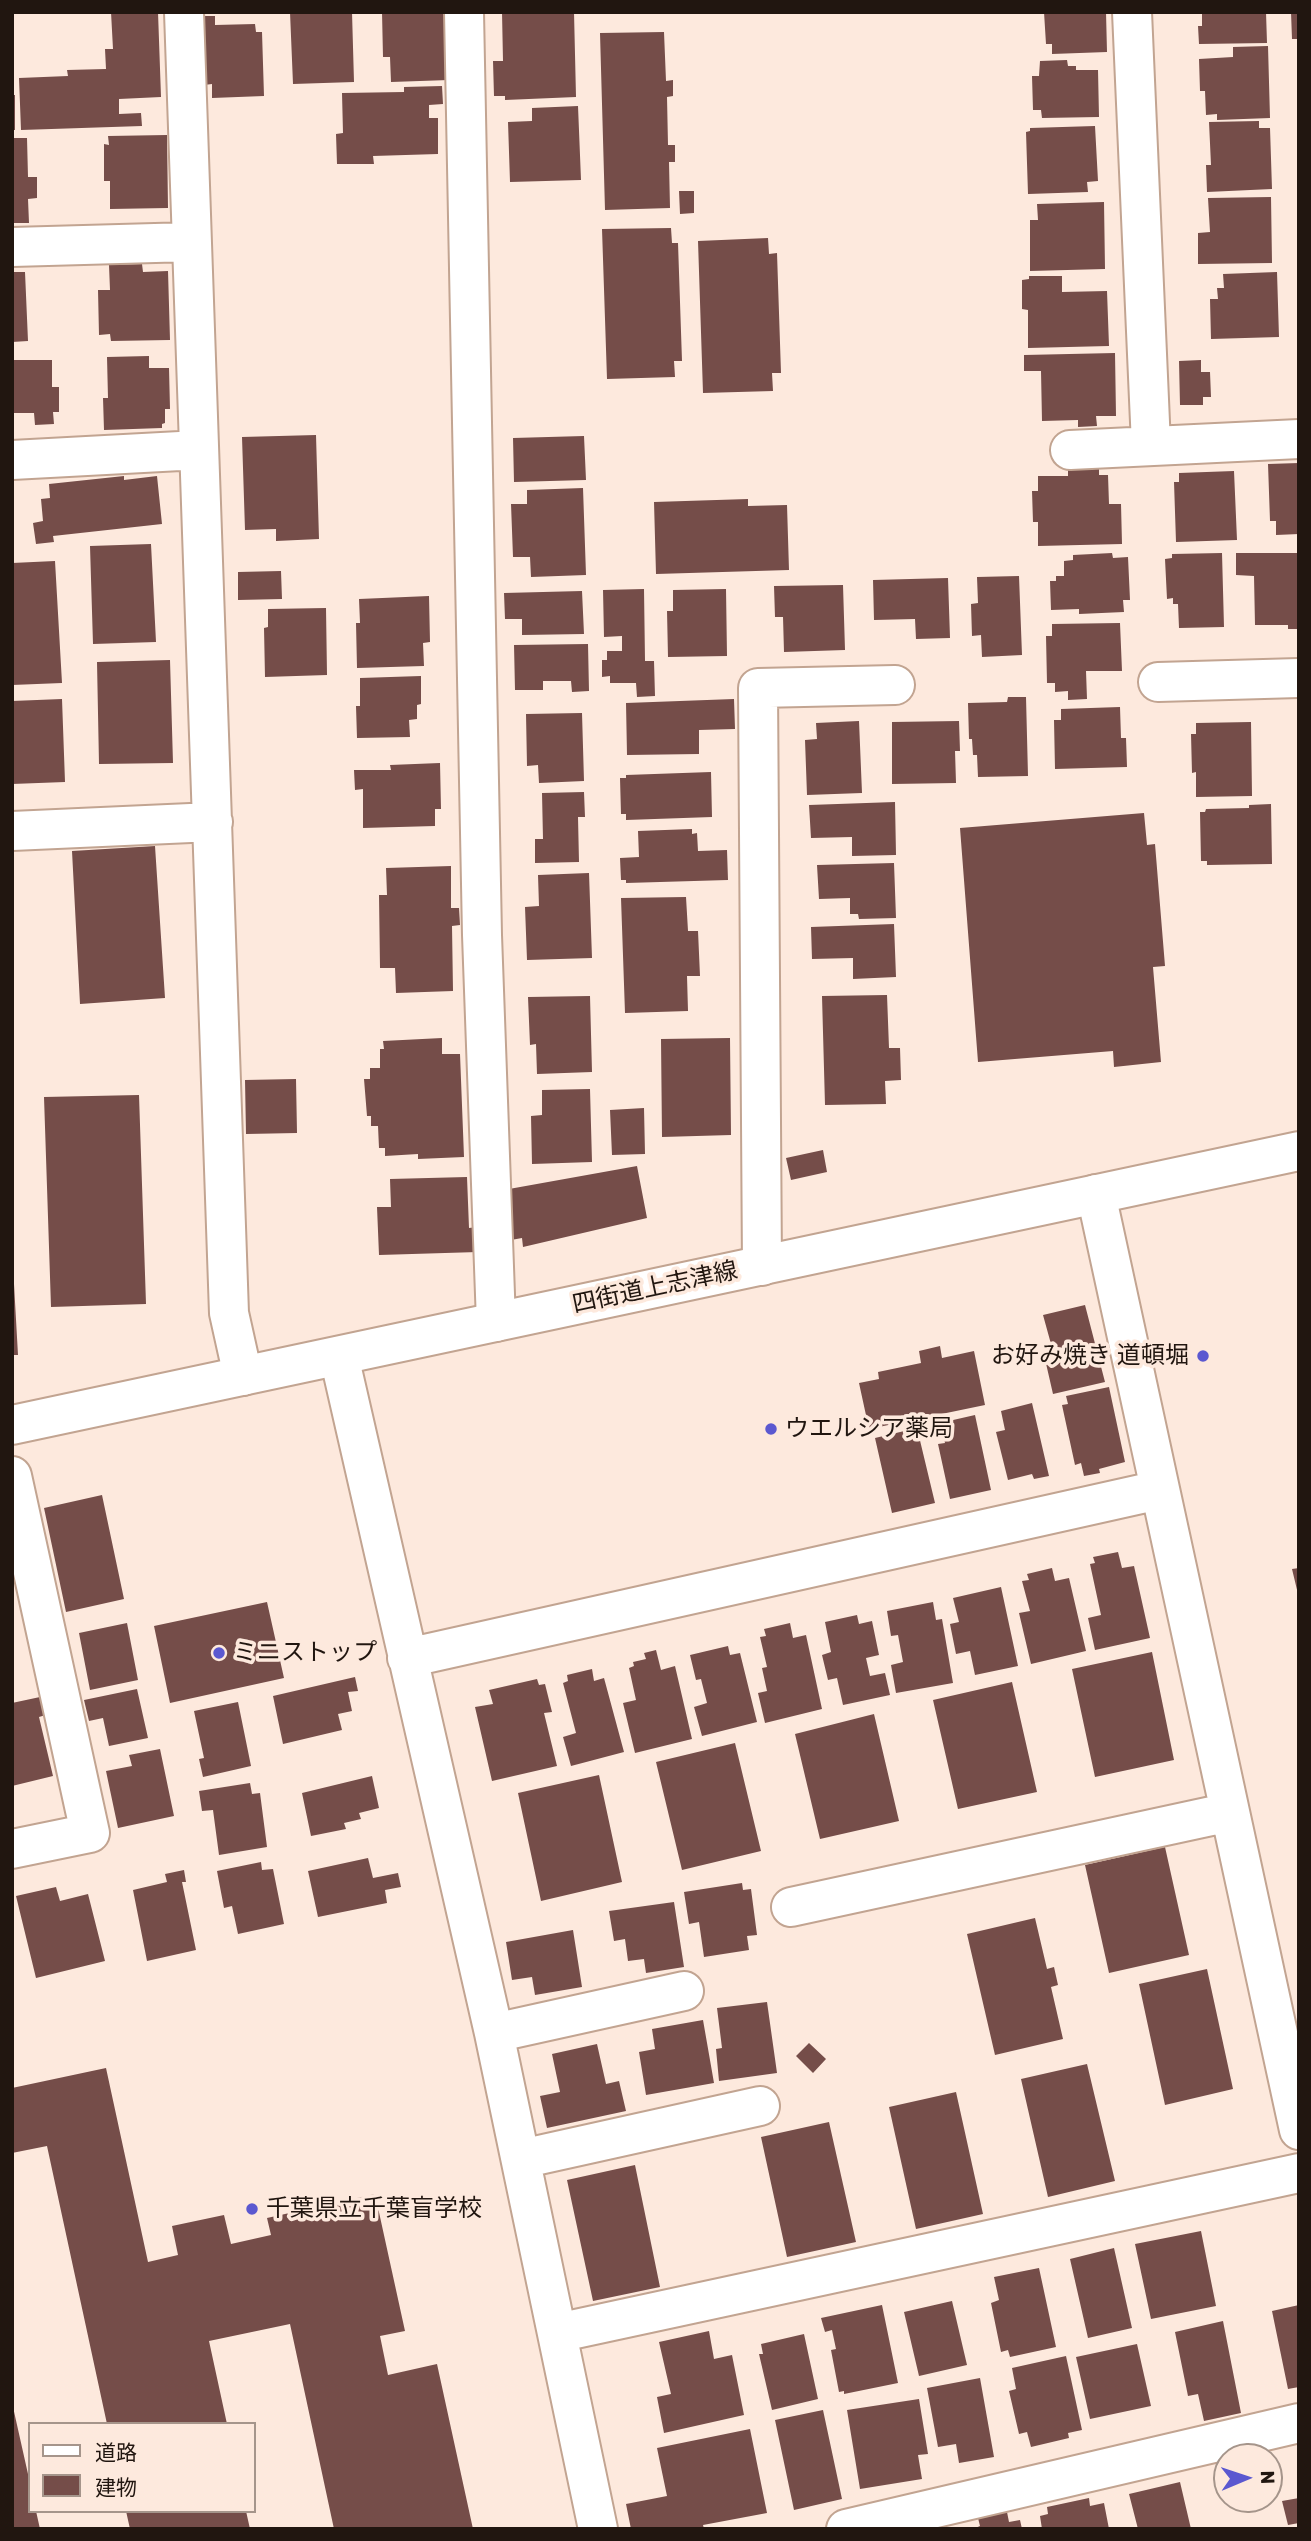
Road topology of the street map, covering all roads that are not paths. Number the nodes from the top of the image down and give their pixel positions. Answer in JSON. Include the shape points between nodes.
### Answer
{"nodes":[{"id":1,"x":184,"y":12,"type":"edge"},
{"id":2,"x":464,"y":12,"type":"edge"},
{"id":3,"x":1132,"y":12,"type":"edge"},
{"id":4,"x":191,"y":242,"type":"junction"},
{"id":5,"x":12,"y":247,"type":"edge"},
{"id":6,"x":1299,"y":439,"type":"edge"},
{"id":7,"x":1151,"y":444,"type":"junction"},
{"id":8,"x":199,"y":450,"type":"junction"},
{"id":9,"x":1070,"y":450,"type":"dead end"},
{"id":10,"x":12,"y":460,"type":"edge"},
{"id":11,"x":1299,"y":678,"type":"edge"},
{"id":12,"x":1158,"y":682,"type":"dead end"},
{"id":13,"x":895,"y":685,"type":"dead end"},
{"id":14,"x":213,"y":822,"type":"junction"},
{"id":15,"x":12,"y":831,"type":"edge"},
{"id":16,"x":1299,"y":1151,"type":"edge"},
{"id":17,"x":1096,"y":1194,"type":"junction"},
{"id":18,"x":762,"y":1266,"type":"junction"},
{"id":19,"x":496,"y":1322,"type":"junction"},
{"id":20,"x":339,"y":1356,"type":"junction"},
{"id":21,"x":243,"y":1376,"type":"junction"},
{"id":22,"x":12,"y":1425,"type":"edge"},
{"id":23,"x":12,"y":1476,"type":"edge"},
{"id":24,"x":1159,"y":1490,"type":"junction"},
{"id":25,"x":407,"y":1658,"type":"junction"},
{"id":26,"x":1230,"y":1812,"type":"junction"},
{"id":27,"x":12,"y":1849,"type":"edge"},
{"id":28,"x":790,"y":1907,"type":"dead end"},
{"id":29,"x":684,"y":1991,"type":"dead end"},
{"id":30,"x":494,"y":2033,"type":"junction"},
{"id":31,"x":1293,"y":2081,"type":"edge"},
{"id":32,"x":760,"y":2106,"type":"dead end"},
{"id":33,"x":1299,"y":2130,"type":"edge"},
{"id":34,"x":521,"y":2159,"type":"junction"},
{"id":35,"x":1299,"y":2173,"type":"edge"},
{"id":36,"x":557,"y":2333,"type":"junction"},
{"id":37,"x":1299,"y":2423,"type":"edge"},
{"id":38,"x":598,"y":2529,"type":"edge"},
{"id":39,"x":846,"y":2529,"type":"edge"}],
"edges":[{"from":1,"to":4,"type":"street"},
{"from":2,"to":19,"type":"street","via":[[481,907]]},
{"from":3,"to":7,"type":"street"},
{"from":4,"to":5,"type":"street"},
{"from":4,"to":8,"type":"street"},
{"from":6,"to":7,"type":"street"},
{"from":7,"to":9,"type":"street"},
{"from":8,"to":10,"type":"street"},
{"from":8,"to":14,"type":"street"},
{"from":11,"to":12,"type":"street"},
{"from":13,"to":18,"type":"street","via":[[758,688]]},
{"from":14,"to":15,"type":"street"},
{"from":14,"to":21,"type":"street","via":[[229,1313]]},
{"from":16,"to":17,"type":"street","name":"四街道上志津線"},
{"from":17,"to":18,"type":"street","name":"四街道上志津線"},
{"from":17,"to":24,"type":"street"},
{"from":18,"to":19,"type":"street","name":"四街道上志津線"},
{"from":19,"to":20,"type":"street","name":"四街道上志津線"},
{"from":20,"to":21,"type":"street","name":"四街道上志津線"},
{"from":20,"to":25,"type":"street"},
{"from":21,"to":22,"type":"street","name":"四街道上志津線"},
{"from":23,"to":27,"type":"street","via":[[90,1833]]},
{"from":24,"to":25,"type":"street"},
{"from":24,"to":26,"type":"street"},
{"from":25,"to":30,"type":"street"},
{"from":26,"to":28,"type":"street"},
{"from":26,"to":31,"type":"street"},
{"from":29,"to":30,"type":"street"},
{"from":30,"to":34,"type":"street"},
{"from":31,"to":33,"type":"street"},
{"from":32,"to":34,"type":"street"},
{"from":34,"to":36,"type":"street"},
{"from":35,"to":36,"type":"street"},
{"from":36,"to":38,"type":"street"},
{"from":37,"to":39,"type":"street"}]}
